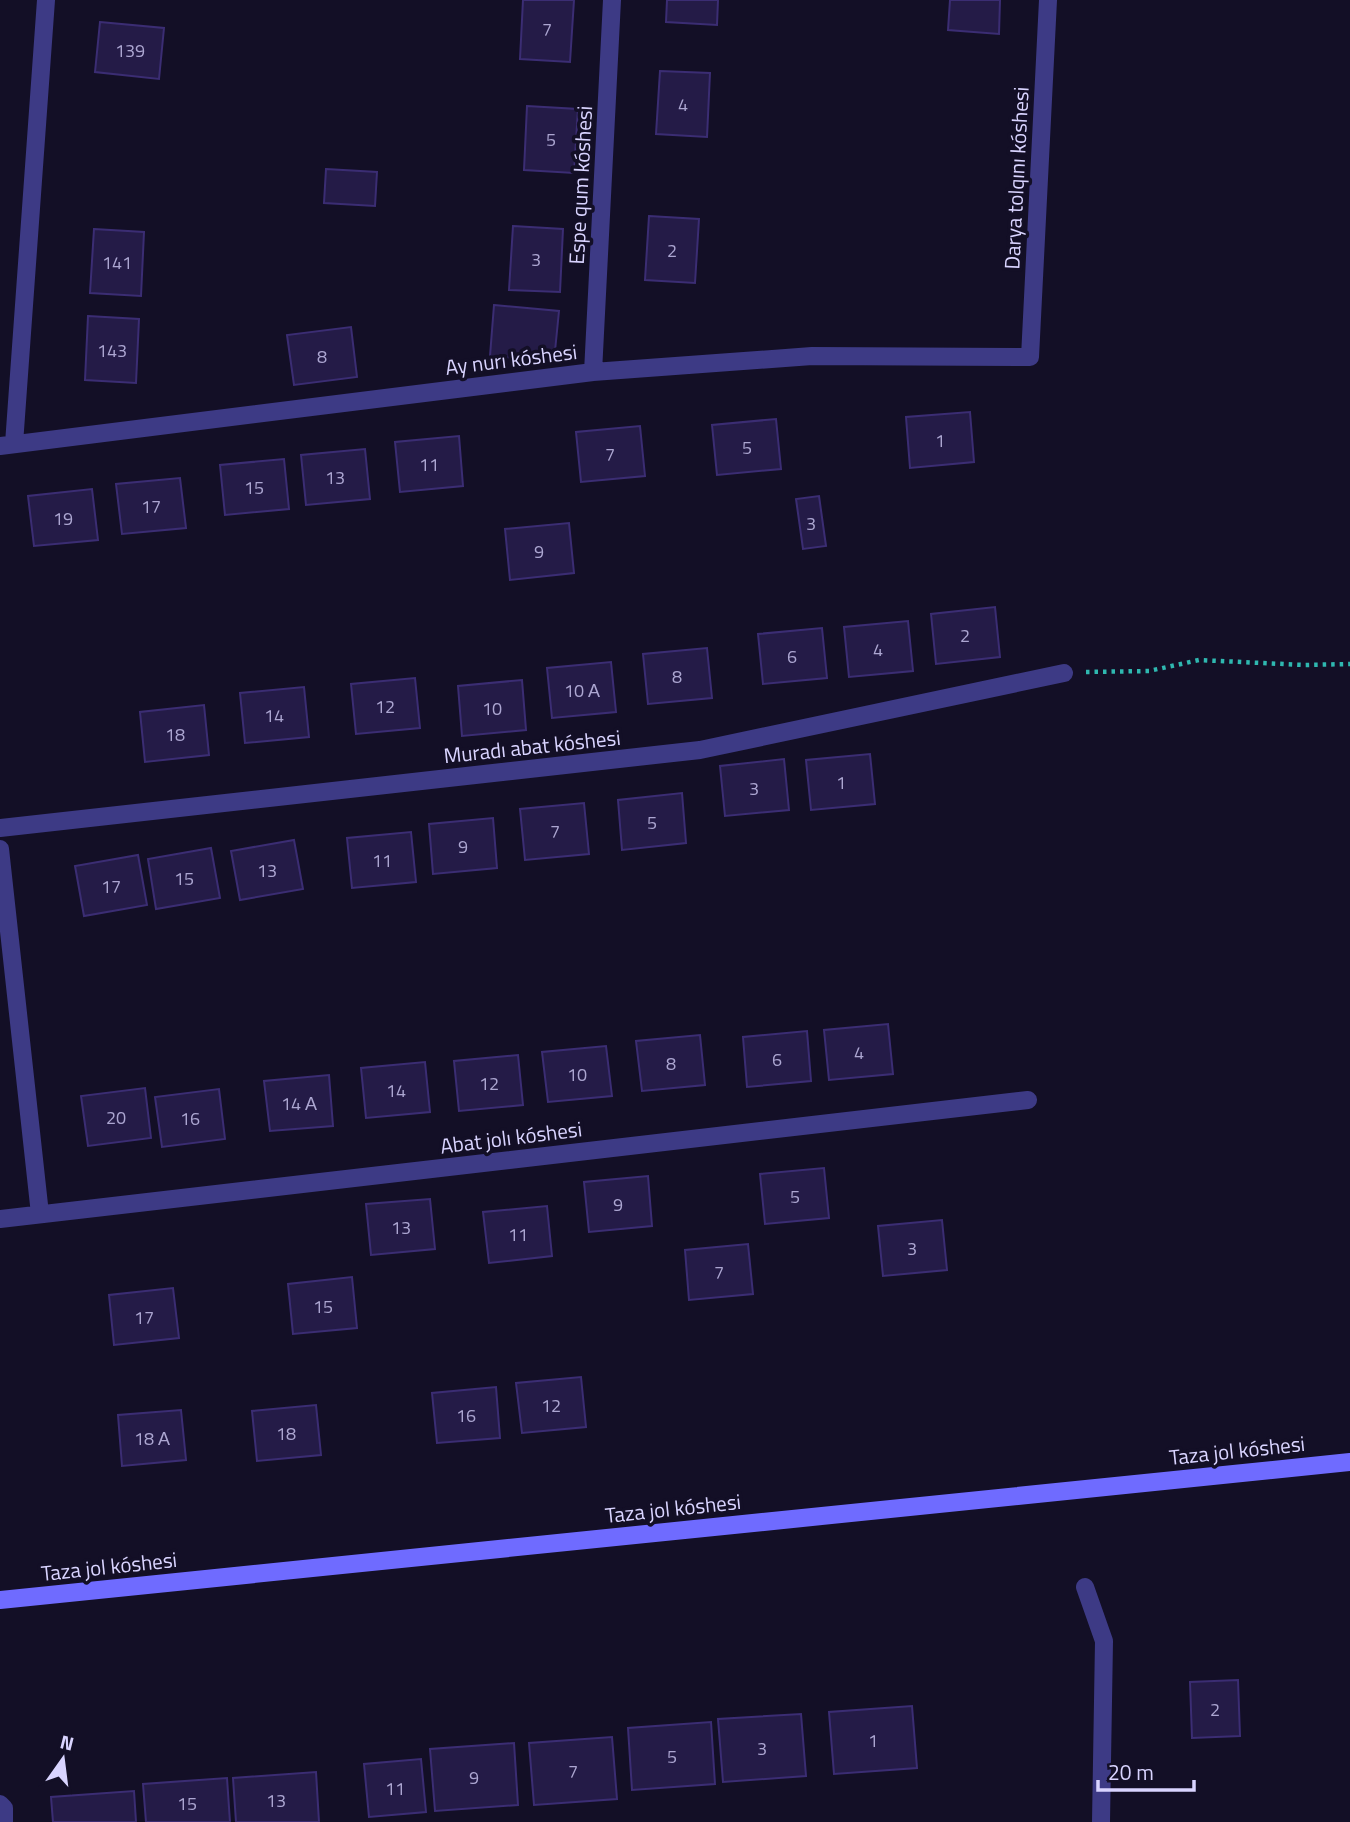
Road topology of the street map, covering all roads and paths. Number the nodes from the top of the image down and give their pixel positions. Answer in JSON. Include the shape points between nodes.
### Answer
{"nodes":[{"id":1,"x":46,"y":0,"type":"edge"},
{"id":2,"x":612,"y":0,"type":"edge"},
{"id":3,"x":1048,"y":0,"type":"edge"},
{"id":4,"x":1030,"y":357,"type":"joint"},
{"id":5,"x":593,"y":372,"type":"junction"},
{"id":6,"x":7,"y":445,"type":"edge"},
{"id":7,"x":1350,"y":664,"type":"edge"},
{"id":8,"x":1064,"y":673,"type":"joint"},
{"id":9,"x":0,"y":828,"type":"edge"},
{"id":10,"x":0,"y":849,"type":"edge"},
{"id":11,"x":1028,"y":1100,"type":"dead end"},
{"id":12,"x":40,"y":1214,"type":"junction"},
{"id":13,"x":0,"y":1219,"type":"edge"},
{"id":14,"x":1350,"y":1462,"type":"edge"},
{"id":15,"x":1085,"y":1587,"type":"dead end"},
{"id":16,"x":0,"y":1600,"type":"edge"},
{"id":17,"x":1101,"y":1822,"type":"edge"}],
"edges":[{"from":1,"to":6,"type":"street"},
{"from":2,"to":5,"type":"street","name":"Espe qum kóshesi"},
{"from":3,"to":4,"type":"street","name":"Darya tolqını kóshesi"},
{"from":4,"to":5,"type":"street","name":"Ay nurı kóshesi","via":[[812,356]]},
{"from":5,"to":6,"type":"street","name":"Ay nurı kóshesi"},
{"from":7,"to":8,"type":"path","via":[[1199,660],[1149,671]]},
{"from":8,"to":9,"type":"street","name":"Muradı abat kóshesi","via":[[700,750]]},
{"from":10,"to":12,"type":"street"},
{"from":11,"to":12,"type":"street","name":"Abat jolı kóshesi"},
{"from":12,"to":13,"type":"street","name":"Abat jolı kóshesi"},
{"from":14,"to":16,"type":"main road","name":"Taza jol kóshesi"},
{"from":15,"to":17,"type":"street","via":[[1104,1641]]}]}
